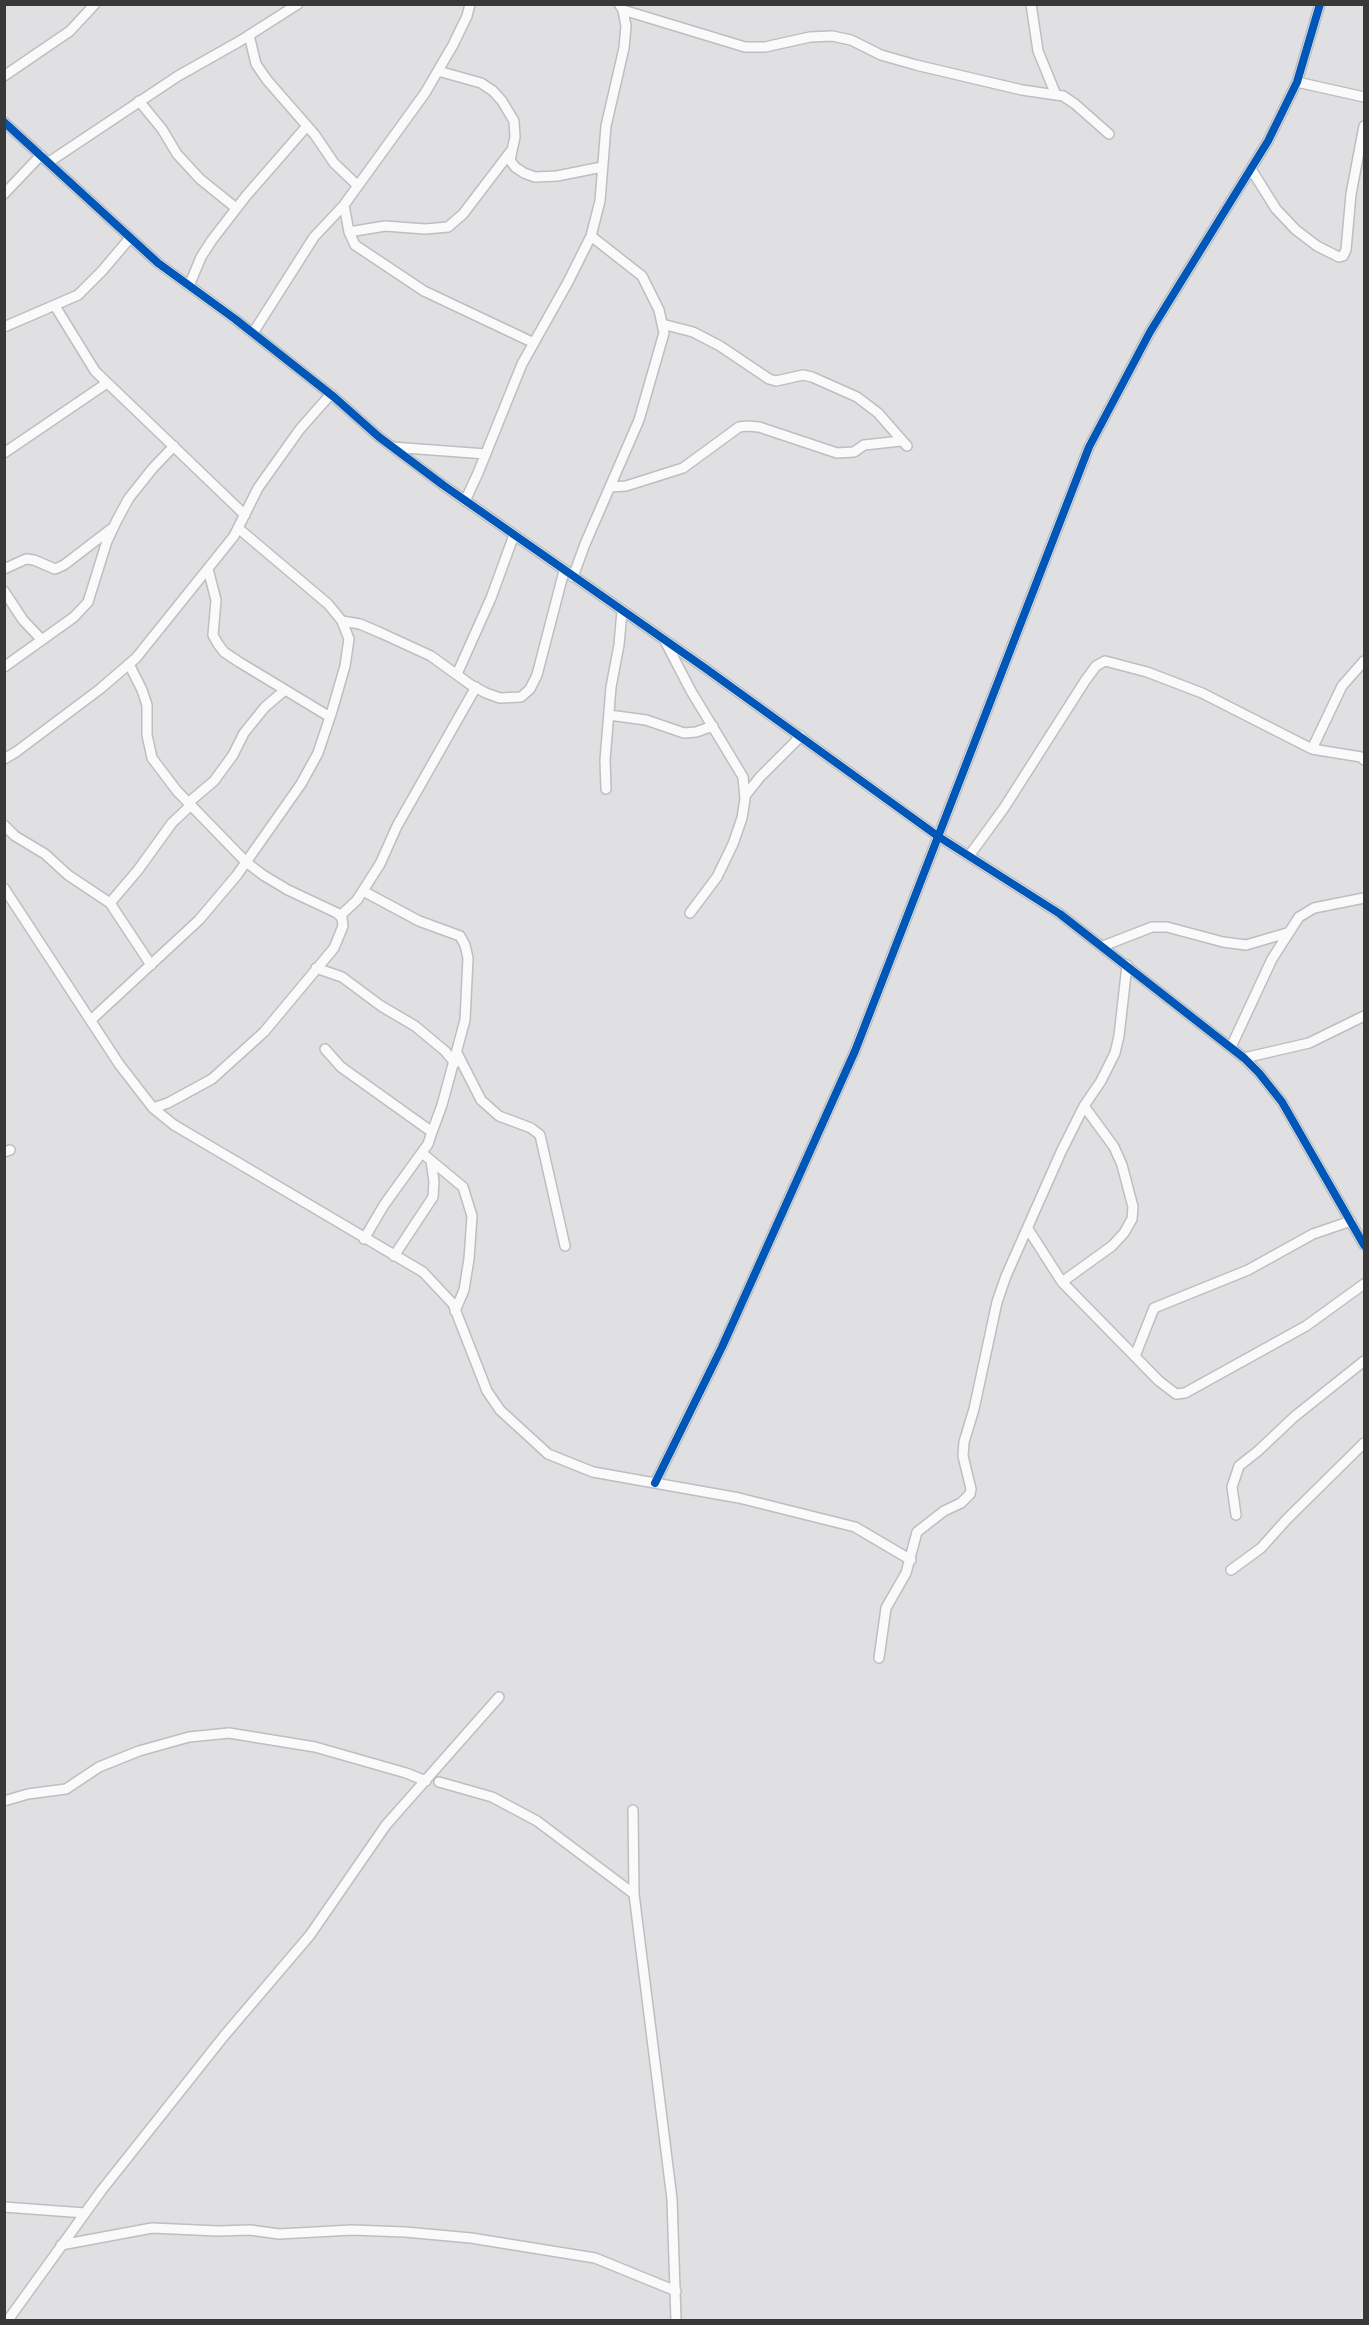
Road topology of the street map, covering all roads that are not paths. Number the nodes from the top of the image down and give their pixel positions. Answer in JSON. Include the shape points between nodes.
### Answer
{"nodes":[{"id":1,"x":95,"y":4,"type":"edge"},
{"id":2,"x":298,"y":4,"type":"edge"},
{"id":3,"x":470,"y":4,"type":"edge"},
{"id":4,"x":1030,"y":4,"type":"edge"},
{"id":5,"x":1320,"y":4,"type":"edge"},
{"id":6,"x":621,"y":7,"type":"edge"},
{"id":7,"x":249,"y":35,"type":"junction"},
{"id":8,"x":4,"y":63,"type":"edge"},
{"id":9,"x":438,"y":71,"type":"junction"},
{"id":10,"x":7,"y":74,"type":"edge"},
{"id":11,"x":1298,"y":82,"type":"junction"},
{"id":12,"x":1056,"y":95,"type":"junction"},
{"id":13,"x":1365,"y":97,"type":"edge"},
{"id":14,"x":139,"y":101,"type":"junction"},
{"id":15,"x":4,"y":122,"type":"edge"},
{"id":16,"x":307,"y":126,"type":"junction"},
{"id":17,"x":1365,"y":126,"type":"edge"},
{"id":18,"x":1109,"y":134,"type":"dead end"},
{"id":19,"x":512,"y":151,"type":"junction"},
{"id":20,"x":41,"y":155,"type":"junction"},
{"id":21,"x":49,"y":162,"type":"junction"},
{"id":22,"x":602,"y":167,"type":"junction"},
{"id":23,"x":1251,"y":169,"type":"junction"},
{"id":24,"x":358,"y":186,"type":"junction"},
{"id":25,"x":4,"y":194,"type":"edge"},
{"id":26,"x":344,"y":204,"type":"junction"},
{"id":27,"x":236,"y":208,"type":"junction"},
{"id":28,"x":349,"y":232,"type":"junction"},
{"id":29,"x":591,"y":236,"type":"junction"},
{"id":30,"x":130,"y":238,"type":"junction"},
{"id":31,"x":189,"y":286,"type":"junction"},
{"id":32,"x":55,"y":306,"type":"junction"},
{"id":33,"x":662,"y":324,"type":"junction"},
{"id":34,"x":4,"y":327,"type":"edge"},
{"id":35,"x":253,"y":333,"type":"junction"},
{"id":36,"x":534,"y":343,"type":"junction"},
{"id":37,"x":107,"y":383,"type":"junction"},
{"id":38,"x":330,"y":394,"type":"junction"},
{"id":39,"x":174,"y":446,"type":"junction"},
{"id":40,"x":392,"y":447,"type":"junction"},
{"id":41,"x":4,"y":453,"type":"edge"},
{"id":42,"x":486,"y":454,"type":"junction"},
{"id":43,"x":610,"y":487,"type":"junction"},
{"id":44,"x":465,"y":501,"type":"junction"},
{"id":45,"x":245,"y":515,"type":"junction"},
{"id":46,"x":114,"y":527,"type":"junction"},
{"id":47,"x":238,"y":528,"type":"junction"},
{"id":48,"x":514,"y":535,"type":"junction"},
{"id":49,"x":4,"y":569,"type":"edge"},
{"id":50,"x":208,"y":569,"type":"junction"},
{"id":51,"x":564,"y":571,"type":"junction"},
{"id":52,"x":573,"y":577,"type":"junction"},
{"id":53,"x":4,"y":591,"type":"edge"},
{"id":54,"x":622,"y":611,"type":"junction"},
{"id":55,"x":342,"y":621,"type":"junction"},
{"id":56,"x":42,"y":640,"type":"junction"},
{"id":57,"x":664,"y":640,"type":"junction"},
{"id":58,"x":1365,"y":661,"type":"edge"},
{"id":59,"x":129,"y":664,"type":"junction"},
{"id":60,"x":4,"y":666,"type":"edge"},
{"id":61,"x":457,"y":674,"type":"junction"},
{"id":62,"x":476,"y":687,"type":"junction"},
{"id":63,"x":285,"y":690,"type":"junction"},
{"id":64,"x":609,"y":715,"type":"junction"},
{"id":65,"x":330,"y":717,"type":"junction"},
{"id":66,"x":713,"y":726,"type":"junction"},
{"id":67,"x":801,"y":736,"type":"junction"},
{"id":68,"x":1312,"y":749,"type":"junction"},
{"id":69,"x":1363,"y":757,"type":"edge"},
{"id":70,"x":4,"y":759,"type":"edge"},
{"id":71,"x":606,"y":789,"type":"dead end"},
{"id":72,"x":745,"y":796,"type":"junction"},
{"id":73,"x":189,"y":805,"type":"junction"},
{"id":74,"x":4,"y":825,"type":"edge"},
{"id":75,"x":939,"y":837,"type":"junction"},
{"id":76,"x":969,"y":856,"type":"junction"},
{"id":77,"x":246,"y":862,"type":"junction"},
{"id":78,"x":4,"y":888,"type":"edge"},
{"id":79,"x":363,"y":891,"type":"junction"},
{"id":80,"x":1365,"y":898,"type":"edge"},
{"id":81,"x":110,"y":903,"type":"junction"},
{"id":82,"x":690,"y":913,"type":"dead end"},
{"id":83,"x":340,"y":916,"type":"junction"},
{"id":84,"x":1287,"y":933,"type":"junction"},
{"id":85,"x":1103,"y":946,"type":"junction"},
{"id":86,"x":1126,"y":965,"type":"junction"},
{"id":87,"x":151,"y":966,"type":"junction"},
{"id":88,"x":316,"y":968,"type":"junction"},
{"id":89,"x":1365,"y":1016,"type":"edge"},
{"id":90,"x":91,"y":1020,"type":"junction"},
{"id":91,"x":1231,"y":1047,"type":"junction"},
{"id":92,"x":325,"y":1049,"type":"dead end"},
{"id":93,"x":456,"y":1058,"type":"junction"},
{"id":94,"x":1244,"y":1058,"type":"junction"},
{"id":95,"x":1084,"y":1106,"type":"junction"},
{"id":96,"x":153,"y":1108,"type":"junction"},
{"id":97,"x":432,"y":1132,"type":"junction"},
{"id":98,"x":422,"y":1153,"type":"junction"},
{"id":99,"x":432,"y":1161,"type":"junction"},
{"id":100,"x":1351,"y":1221,"type":"junction"},
{"id":101,"x":1028,"y":1229,"type":"junction"},
{"id":102,"x":364,"y":1239,"type":"junction"},
{"id":103,"x":1365,"y":1245,"type":"edge"},
{"id":104,"x":566,"y":1246,"type":"dead end"},
{"id":105,"x":394,"y":1256,"type":"junction"},
{"id":106,"x":1062,"y":1282,"type":"junction"},
{"id":107,"x":1365,"y":1284,"type":"edge"},
{"id":108,"x":455,"y":1311,"type":"junction"},
{"id":109,"x":1135,"y":1356,"type":"junction"},
{"id":110,"x":1365,"y":1361,"type":"edge"},
{"id":111,"x":1365,"y":1443,"type":"edge"},
{"id":112,"x":655,"y":1483,"type":"junction"},
{"id":113,"x":1236,"y":1515,"type":"dead end"},
{"id":114,"x":911,"y":1560,"type":"junction"},
{"id":115,"x":1231,"y":1570,"type":"dead end"},
{"id":116,"x":879,"y":1658,"type":"dead end"},
{"id":117,"x":499,"y":1697,"type":"dead end"},
{"id":118,"x":426,"y":1781,"type":"junction"},
{"id":119,"x":439,"y":1782,"type":"dead end"},
{"id":120,"x":4,"y":1801,"type":"edge"},
{"id":121,"x":633,"y":1810,"type":"dead end"},
{"id":122,"x":634,"y":1894,"type":"junction"},
{"id":123,"x":4,"y":2207,"type":"edge"},
{"id":124,"x":85,"y":2213,"type":"junction"},
{"id":125,"x":61,"y":2246,"type":"junction"},
{"id":126,"x":676,"y":2291,"type":"junction"},
{"id":127,"x":8,"y":2320,"type":"edge"},
{"id":128,"x":676,"y":2320,"type":"edge"}],
"edges":[{"from":1,"to":10,"type":"street","via":[[70,31]]},
{"from":2,"to":7,"type":"street"},
{"from":3,"to":9,"type":"street"},
{"from":4,"to":12,"type":"street","via":[[1038,51]]},
{"from":5,"to":11,"type":"street"},
{"from":6,"to":12,"type":"street","via":[[745,47],[832,36],[916,65]]},
{"from":6,"to":22,"type":"street","via":[[626,26],[624,48],[606,126]]},
{"from":7,"to":14,"type":"street"},
{"from":7,"to":16,"type":"street","via":[[256,64]]},
{"from":8,"to":10,"type":"street"},
{"from":9,"to":19,"type":"street","via":[[481,83],[502,100],[514,121]]},
{"from":9,"to":24,"type":"street"},
{"from":11,"to":13,"type":"street"},
{"from":11,"to":23,"type":"street"},
{"from":12,"to":18,"type":"street","via":[[1075,104]]},
{"from":14,"to":21,"type":"street"},
{"from":14,"to":27,"type":"street","via":[[177,154]]},
{"from":15,"to":20,"type":"street"},
{"from":16,"to":24,"type":"street","via":[[334,163]]},
{"from":16,"to":27,"type":"street"},
{"from":17,"to":23,"type":"street","via":[[1343,256],[1317,246],[1296,231],[1276,209]]},
{"from":19,"to":22,"type":"street","via":[[510,160],[515,167],[535,177]]},
{"from":19,"to":28,"type":"street","via":[[463,214],[448,227],[385,226]]},
{"from":20,"to":21,"type":"street"},
{"from":20,"to":25,"type":"street"},
{"from":21,"to":30,"type":"street"},
{"from":22,"to":29,"type":"street","via":[[600,201]]},
{"from":23,"to":75,"type":"street","via":[[1150,332],[1089,447]]},
{"from":24,"to":26,"type":"street"},
{"from":26,"to":28,"type":"street"},
{"from":26,"to":35,"type":"street","via":[[314,237]]},
{"from":27,"to":31,"type":"street","via":[[201,257]]},
{"from":28,"to":36,"type":"street","via":[[356,246],[399,276]]},
{"from":29,"to":33,"type":"street","via":[[642,276]]},
{"from":29,"to":36,"type":"street"},
{"from":30,"to":31,"type":"street"},
{"from":30,"to":32,"type":"street","via":[[78,295]]},
{"from":31,"to":35,"type":"street"},
{"from":32,"to":34,"type":"street"},
{"from":32,"to":37,"type":"street","via":[[95,371]]},
{"from":33,"to":43,"type":"street","via":[[664,333],[639,420]]},
{"from":33,"to":43,"type":"street","via":[[702,336],[769,379],[803,375],[845,391],[878,413],[904,443],[864,445],[854,452],[837,453],[747,426],[683,468],[626,486]]},
{"from":35,"to":38,"type":"street"},
{"from":36,"to":42,"type":"street"},
{"from":37,"to":39,"type":"street"},
{"from":37,"to":41,"type":"street"},
{"from":38,"to":40,"type":"street"},
{"from":38,"to":45,"type":"street","via":[[258,488]]},
{"from":39,"to":45,"type":"street"},
{"from":39,"to":46,"type":"street","via":[[129,498]]},
{"from":40,"to":42,"type":"street"},
{"from":40,"to":44,"type":"street"},
{"from":42,"to":44,"type":"street"},
{"from":43,"to":52,"type":"street"},
{"from":44,"to":48,"type":"street"},
{"from":45,"to":47,"type":"street"},
{"from":46,"to":49,"type":"street","via":[[64,565],[55,568],[26,559]]},
{"from":46,"to":56,"type":"street","via":[[88,602]]},
{"from":47,"to":50,"type":"street"},
{"from":47,"to":55,"type":"street","via":[[328,604]]},
{"from":48,"to":51,"type":"street"},
{"from":48,"to":61,"type":"street"},
{"from":50,"to":59,"type":"street"},
{"from":50,"to":63,"type":"street","via":[[216,600],[213,635],[218,644],[231,657]]},
{"from":51,"to":52,"type":"street"},
{"from":51,"to":62,"type":"street","via":[[544,653],[530,689],[521,697],[500,698]]},
{"from":52,"to":54,"type":"street"},
{"from":53,"to":56,"type":"street"},
{"from":54,"to":57,"type":"street"},
{"from":54,"to":64,"type":"street"},
{"from":55,"to":61,"type":"street","via":[[360,624],[431,656]]},
{"from":55,"to":65,"type":"street","via":[[349,639]]},
{"from":56,"to":60,"type":"street"},
{"from":57,"to":66,"type":"street"},
{"from":57,"to":67,"type":"street"},
{"from":58,"to":68,"type":"street","via":[[1342,686]]},
{"from":59,"to":70,"type":"street"},
{"from":59,"to":73,"type":"street","via":[[147,705],[152,758]]},
{"from":61,"to":62,"type":"street"},
{"from":62,"to":79,"type":"street"},
{"from":63,"to":65,"type":"street"},
{"from":63,"to":73,"type":"street","via":[[265,707],[244,733],[229,762]]},
{"from":64,"to":66,"type":"street","via":[[646,720],[684,733]]},
{"from":64,"to":71,"type":"street"},
{"from":65,"to":77,"type":"street","via":[[318,753],[301,784]]},
{"from":66,"to":72,"type":"street","via":[[743,777]]},
{"from":67,"to":72,"type":"street"},
{"from":67,"to":75,"type":"street"},
{"from":68,"to":69,"type":"street"},
{"from":68,"to":76,"type":"street","via":[[1202,693],[1106,661],[1096,666],[1085,681]]},
{"from":72,"to":82,"type":"street","via":[[733,844],[717,877]]},
{"from":73,"to":77,"type":"street"},
{"from":73,"to":81,"type":"street"},
{"from":74,"to":81,"type":"street"},
{"from":75,"to":76,"type":"street"},
{"from":75,"to":112,"type":"street","via":[[826,1119]]},
{"from":76,"to":85,"type":"street"},
{"from":77,"to":83,"type":"street","via":[[288,890]]},
{"from":77,"to":87,"type":"street","via":[[199,920]]},
{"from":78,"to":90,"type":"street"},
{"from":79,"to":83,"type":"street"},
{"from":79,"to":93,"type":"street","via":[[462,939],[468,958],[465,1020]]},
{"from":80,"to":84,"type":"street","via":[[1314,908],[1299,917]]},
{"from":81,"to":87,"type":"street"},
{"from":83,"to":88,"type":"street","via":[[344,926],[341,935]]},
{"from":84,"to":85,"type":"street","via":[[1246,945],[1152,927]]},
{"from":84,"to":91,"type":"street"},
{"from":85,"to":86,"type":"street"},
{"from":86,"to":91,"type":"street"},
{"from":86,"to":95,"type":"street","via":[[1115,1053]]},
{"from":87,"to":90,"type":"street"},
{"from":88,"to":93,"type":"street","via":[[342,977]]},
{"from":88,"to":96,"type":"street","via":[[264,1032],[212,1078]]},
{"from":89,"to":94,"type":"street","via":[[1309,1043]]},
{"from":90,"to":96,"type":"street"},
{"from":91,"to":94,"type":"street"},
{"from":92,"to":97,"type":"street","via":[[340,1067]]},
{"from":93,"to":97,"type":"street"},
{"from":93,"to":104,"type":"street","via":[[481,1100],[499,1116],[540,1134]]},
{"from":94,"to":100,"type":"street","via":[[1282,1102]]},
{"from":95,"to":101,"type":"street"},
{"from":95,"to":106,"type":"street","via":[[1122,1164],[1133,1207],[1132,1219],[1118,1239]]},
{"from":96,"to":102,"type":"street","via":[[174,1125]]},
{"from":97,"to":98,"type":"street"},
{"from":98,"to":99,"type":"street"},
{"from":98,"to":102,"type":"street"},
{"from":99,"to":105,"type":"street","via":[[433,1197]]},
{"from":99,"to":108,"type":"street","via":[[463,1187],[472,1216],[464,1290]]},
{"from":100,"to":103,"type":"street"},
{"from":100,"to":109,"type":"street","via":[[1313,1234],[1248,1270],[1154,1308]]},
{"from":101,"to":106,"type":"street"},
{"from":101,"to":114,"type":"street","via":[[997,1302],[964,1442],[970,1494],[916,1532]]},
{"from":102,"to":105,"type":"street"},
{"from":105,"to":108,"type":"street","via":[[431,1279]]},
{"from":106,"to":109,"type":"street"},
{"from":107,"to":109,"type":"street","via":[[1306,1326],[1185,1393],[1170,1391]]},
{"from":108,"to":112,"type":"street","via":[[487,1390],[513,1424],[548,1454],[572,1465]]},
{"from":110,"to":113,"type":"street","via":[[1239,1466],[1232,1487]]},
{"from":111,"to":115,"type":"street","via":[[1261,1548]]},
{"from":112,"to":114,"type":"street","via":[[739,1498],[855,1527]]},
{"from":114,"to":116,"type":"street","via":[[886,1608]]},
{"from":117,"to":118,"type":"street"},
{"from":118,"to":120,"type":"street","via":[[315,1747],[229,1733],[189,1737],[139,1751],[99,1767],[66,1789]]},
{"from":118,"to":124,"type":"street","via":[[386,1825],[310,1935],[224,2036]]},
{"from":119,"to":122,"type":"street","via":[[492,1797],[537,1821]]},
{"from":121,"to":122,"type":"street"},
{"from":122,"to":126,"type":"street","via":[[672,2199]]},
{"from":123,"to":124,"type":"street"},
{"from":124,"to":125,"type":"street"},
{"from":125,"to":126,"type":"street","via":[[152,2228],[279,2234],[405,2232],[471,2238],[595,2258]]},
{"from":125,"to":127,"type":"street"},
{"from":126,"to":128,"type":"street"}]}
